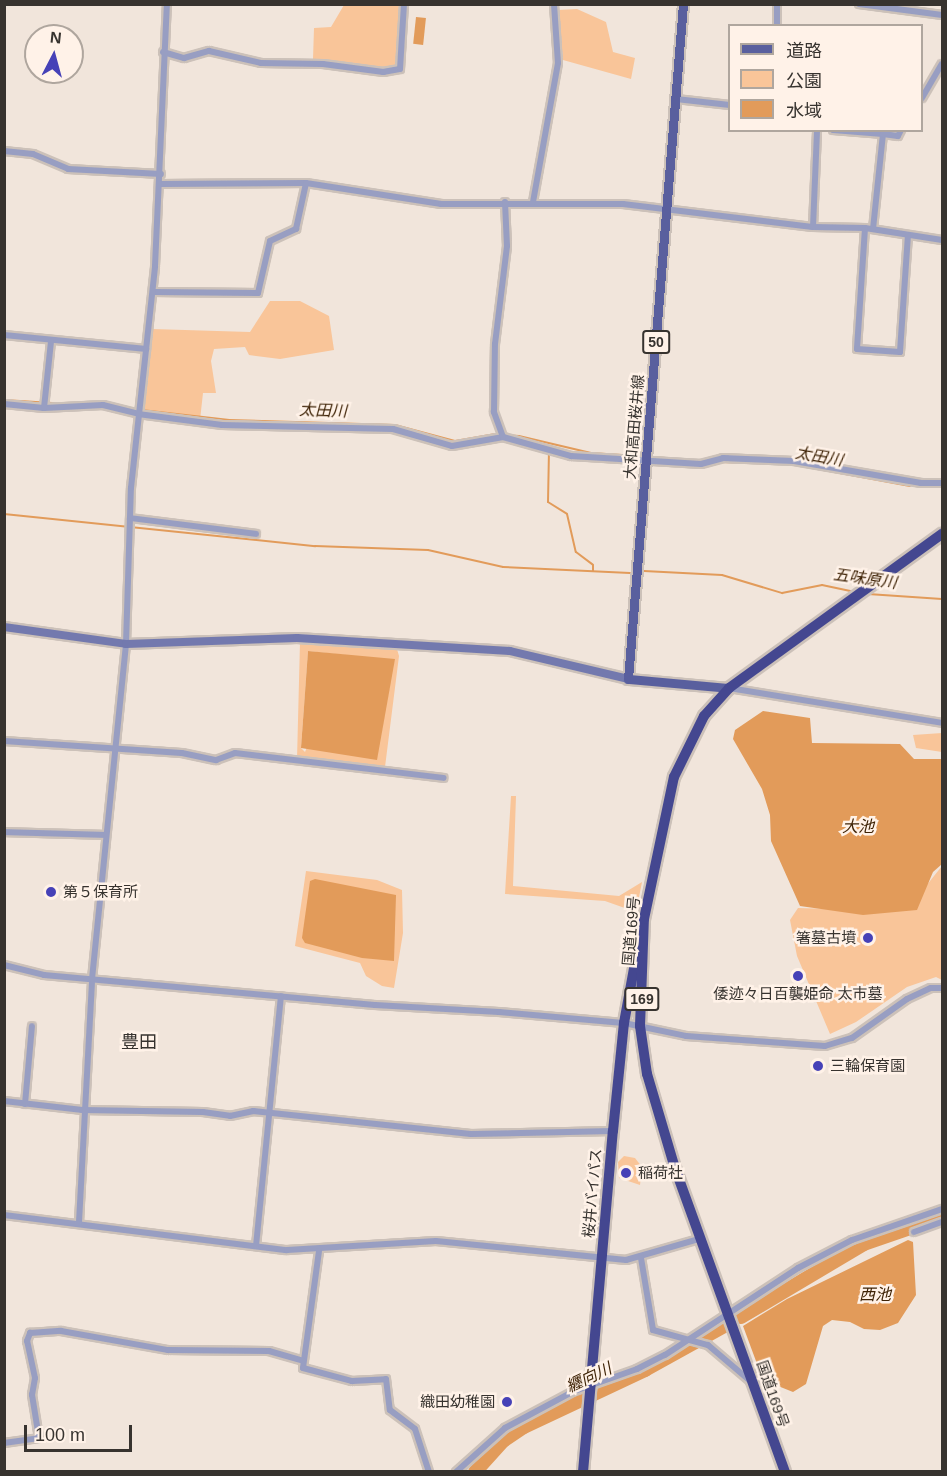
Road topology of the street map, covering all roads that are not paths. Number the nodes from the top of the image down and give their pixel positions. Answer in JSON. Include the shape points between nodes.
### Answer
{"nodes":[{"id":1,"x":167,"y":4,"type":"edge"},
{"id":2,"x":404,"y":4,"type":"edge"},
{"id":3,"x":554,"y":4,"type":"edge"},
{"id":4,"x":683,"y":4,"type":"edge"},
{"id":5,"x":777,"y":4,"type":"edge"},
{"id":6,"x":859,"y":4,"type":"edge"},
{"id":7,"x":942,"y":15,"type":"edge"},
{"id":8,"x":777,"y":24,"type":"edge"},
{"id":9,"x":163,"y":52,"type":"junction"},
{"id":10,"x":942,"y":64,"type":"edge"},
{"id":11,"x":923,"y":95,"type":"edge"},
{"id":12,"x":676,"y":99,"type":"junction"},
{"id":13,"x":728,"y":105,"type":"edge"},
{"id":14,"x":817,"y":132,"type":"edge"},
{"id":15,"x":858,"y":132,"type":"edge"},
{"id":16,"x":900,"y":132,"type":"edge"},
{"id":17,"x":883,"y":134,"type":"junction"},
{"id":18,"x":4,"y":151,"type":"edge"},
{"id":19,"x":161,"y":174,"type":"junction"},
{"id":20,"x":306,"y":183,"type":"junction"},
{"id":21,"x":161,"y":184,"type":"junction"},
{"id":22,"x":505,"y":202,"type":"junction"},
{"id":23,"x":533,"y":202,"type":"junction"},
{"id":24,"x":668,"y":208,"type":"junction"},
{"id":25,"x":813,"y":226,"type":"junction"},
{"id":26,"x":865,"y":228,"type":"junction"},
{"id":27,"x":873,"y":229,"type":"junction"},
{"id":28,"x":908,"y":235,"type":"junction"},
{"id":29,"x":942,"y":240,"type":"edge"},
{"id":30,"x":153,"y":292,"type":"junction"},
{"id":31,"x":4,"y":335,"type":"edge"},
{"id":32,"x":51,"y":341,"type":"junction"},
{"id":33,"x":146,"y":349,"type":"junction"},
{"id":34,"x":4,"y":404,"type":"edge"},
{"id":35,"x":44,"y":408,"type":"junction"},
{"id":36,"x":138,"y":414,"type":"junction"},
{"id":37,"x":503,"y":437,"type":"junction"},
{"id":38,"x":646,"y":460,"type":"junction"},
{"id":39,"x":942,"y":483,"type":"edge"},
{"id":40,"x":130,"y":518,"type":"junction"},
{"id":41,"x":256,"y":534,"type":"dead end"},
{"id":42,"x":942,"y":534,"type":"edge"},
{"id":43,"x":4,"y":627,"type":"edge"},
{"id":44,"x":126,"y":644,"type":"junction"},
{"id":45,"x":754,"y":669,"type":"junction"},
{"id":46,"x":628,"y":679,"type":"junction"},
{"id":47,"x":729,"y":688,"type":"junction"},
{"id":48,"x":752,"y":691,"type":"junction"},
{"id":49,"x":942,"y":723,"type":"edge"},
{"id":50,"x":4,"y":741,"type":"edge"},
{"id":51,"x":114,"y":749,"type":"junction"},
{"id":52,"x":444,"y":778,"type":"dead end"},
{"id":53,"x":4,"y":832,"type":"edge"},
{"id":54,"x":105,"y":835,"type":"junction"},
{"id":55,"x":644,"y":920,"type":"junction"},
{"id":56,"x":4,"y":965,"type":"edge"},
{"id":57,"x":92,"y":979,"type":"junction"},
{"id":58,"x":942,"y":988,"type":"edge"},
{"id":59,"x":280,"y":996,"type":"junction"},
{"id":60,"x":624,"y":1023,"type":"junction"},
{"id":61,"x":32,"y":1026,"type":"dead end"},
{"id":62,"x":640,"y":1026,"type":"junction"},
{"id":63,"x":4,"y":1101,"type":"edge"},
{"id":64,"x":26,"y":1104,"type":"junction"},
{"id":65,"x":82,"y":1110,"type":"junction"},
{"id":66,"x":270,"y":1113,"type":"junction"},
{"id":67,"x":613,"y":1131,"type":"junction"},
{"id":68,"x":942,"y":1209,"type":"edge"},
{"id":69,"x":4,"y":1215,"type":"edge"},
{"id":70,"x":79,"y":1222,"type":"junction"},
{"id":71,"x":942,"y":1222,"type":"edge"},
{"id":72,"x":914,"y":1232,"type":"dead end"},
{"id":73,"x":703,"y":1237,"type":"junction"},
{"id":74,"x":256,"y":1246,"type":"junction"},
{"id":75,"x":319,"y":1251,"type":"junction"},
{"id":76,"x":641,"y":1258,"type":"junction"},
{"id":77,"x":601,"y":1259,"type":"junction"},
{"id":78,"x":729,"y":1312,"type":"junction"},
{"id":79,"x":692,"y":1338,"type":"junction"},
{"id":80,"x":303,"y":1361,"type":"junction"},
{"id":81,"x":753,"y":1382,"type":"junction"},
{"id":82,"x":590,"y":1387,"type":"junction"},
{"id":83,"x":4,"y":1443,"type":"edge"},
{"id":84,"x":429,"y":1472,"type":"edge"},
{"id":85,"x":456,"y":1472,"type":"edge"},
{"id":86,"x":584,"y":1472,"type":"edge"},
{"id":87,"x":785,"y":1472,"type":"edge"}],
"edges":[{"from":1,"to":9,"type":"street"},
{"from":2,"to":9,"type":"street","via":[[400,69],[383,72],[323,64],[261,63],[209,51],[184,57]]},
{"from":3,"to":23,"type":"street","via":[[558,63]]},
{"from":4,"to":12,"type":"main road","name":"大和高田桜井線","number":"50"},
{"from":5,"to":8,"type":"street"},
{"from":6,"to":7,"type":"street"},
{"from":9,"to":19,"type":"street"},
{"from":10,"to":11,"type":"street"},
{"from":12,"to":13,"type":"street"},
{"from":12,"to":24,"type":"main road","name":"大和高田桜井線","number":"50"},
{"from":14,"to":25,"type":"street"},
{"from":15,"to":17,"type":"street"},
{"from":16,"to":17,"type":"street","via":[[898,136]]},
{"from":17,"to":27,"type":"street"},
{"from":18,"to":19,"type":"street","via":[[33,154],[68,169]]},
{"from":19,"to":21,"type":"street"},
{"from":20,"to":21,"type":"street"},
{"from":20,"to":22,"type":"street","via":[[441,204]]},
{"from":20,"to":30,"type":"street","via":[[296,229],[270,242],[258,293]]},
{"from":21,"to":30,"type":"street"},
{"from":22,"to":23,"type":"street"},
{"from":22,"to":37,"type":"street","via":[[507,246],[495,344],[494,412]]},
{"from":23,"to":24,"type":"street"},
{"from":24,"to":25,"type":"street"},
{"from":24,"to":38,"type":"main road","name":"大和高田桜井線","number":"50"},
{"from":25,"to":26,"type":"street"},
{"from":26,"to":27,"type":"street"},
{"from":26,"to":28,"type":"street","via":[[857,349],[900,352]]},
{"from":27,"to":28,"type":"street"},
{"from":28,"to":29,"type":"street"},
{"from":30,"to":33,"type":"street"},
{"from":31,"to":32,"type":"street"},
{"from":32,"to":33,"type":"street"},
{"from":32,"to":35,"type":"street"},
{"from":33,"to":36,"type":"street"},
{"from":34,"to":35,"type":"street"},
{"from":35,"to":36,"type":"street","via":[[103,405]]},
{"from":36,"to":37,"type":"street","via":[[222,425],[393,429],[452,446]]},
{"from":36,"to":40,"type":"street"},
{"from":37,"to":38,"type":"street","via":[[571,456]]},
{"from":38,"to":39,"type":"street","via":[[701,464],[723,458],[794,461],[921,483]]},
{"from":38,"to":46,"type":"main road","name":"大和高田桜井線","number":"50"},
{"from":40,"to":41,"type":"street"},
{"from":40,"to":44,"type":"street"},
{"from":42,"to":45,"type":"highway","name":"国道169号","number":"169"},
{"from":43,"to":44,"type":"street"},
{"from":44,"to":46,"type":"street","via":[[297,638],[510,651]]},
{"from":44,"to":51,"type":"street"},
{"from":45,"to":47,"type":"highway","name":"国道169号","number":"169"},
{"from":45,"to":48,"type":"street","via":[[747,685]]},
{"from":46,"to":47,"type":"main road"},
{"from":47,"to":48,"type":"street"},
{"from":47,"to":55,"type":"highway","name":"国道169号","number":"169","via":[[693,732],[678,767]]},
{"from":48,"to":49,"type":"street"},
{"from":50,"to":51,"type":"street"},
{"from":51,"to":52,"type":"street","via":[[182,753],[216,760],[235,753]]},
{"from":51,"to":54,"type":"street"},
{"from":53,"to":54,"type":"street"},
{"from":54,"to":57,"type":"street"},
{"from":55,"to":60,"type":"highway","name":"桜井バイパス","number":"169"},
{"from":55,"to":62,"type":"highway","name":"国道169号","number":"169"},
{"from":56,"to":57,"type":"street","via":[[21,972]]},
{"from":57,"to":59,"type":"street"},
{"from":57,"to":65,"type":"street"},
{"from":58,"to":62,"type":"street","via":[[907,999],[857,1035],[832,1046],[686,1036]]},
{"from":59,"to":60,"type":"street"},
{"from":59,"to":66,"type":"street"},
{"from":60,"to":62,"type":"street"},
{"from":60,"to":67,"type":"highway","name":"桜井バイパス","number":"169"},
{"from":61,"to":64,"type":"street"},
{"from":62,"to":73,"type":"highway","name":"国道169号","number":"169","via":[[647,1074],[664,1131]]},
{"from":63,"to":64,"type":"street"},
{"from":64,"to":65,"type":"street"},
{"from":65,"to":66,"type":"street","via":[[230,1116],[253,1111]]},
{"from":65,"to":70,"type":"street"},
{"from":66,"to":67,"type":"street","via":[[471,1134]]},
{"from":66,"to":74,"type":"street"},
{"from":67,"to":77,"type":"highway","name":"桜井バイパス","number":"169"},
{"from":68,"to":78,"type":"street","via":[[852,1240]]},
{"from":69,"to":70,"type":"street"},
{"from":70,"to":74,"type":"street"},
{"from":71,"to":72,"type":"street"},
{"from":73,"to":76,"type":"street"},
{"from":73,"to":78,"type":"highway","name":"国道169号","number":"169"},
{"from":74,"to":75,"type":"street"},
{"from":75,"to":77,"type":"street","via":[[436,1241]]},
{"from":75,"to":80,"type":"street"},
{"from":76,"to":77,"type":"street"},
{"from":76,"to":79,"type":"street","via":[[650,1327]]},
{"from":77,"to":82,"type":"highway","name":"桜井バイパス","number":"169"},
{"from":78,"to":79,"type":"street"},
{"from":78,"to":81,"type":"highway","name":"国道169号","number":"169"},
{"from":79,"to":81,"type":"street","via":[[708,1345]]},
{"from":79,"to":82,"type":"street","via":[[637,1369]]},
{"from":80,"to":83,"type":"street","via":[[269,1351],[168,1350],[61,1331],[30,1333],[27,1341],[35,1378],[32,1395],[39,1438]]},
{"from":80,"to":84,"type":"street","via":[[306,1370],[352,1381],[386,1380],[390,1410],[415,1429]]},
{"from":81,"to":87,"type":"highway","name":"国道169号","number":"169"},
{"from":82,"to":85,"type":"street","via":[[505,1428]]},
{"from":82,"to":86,"type":"highway","name":"桜井バイパス","number":"169"}]}
